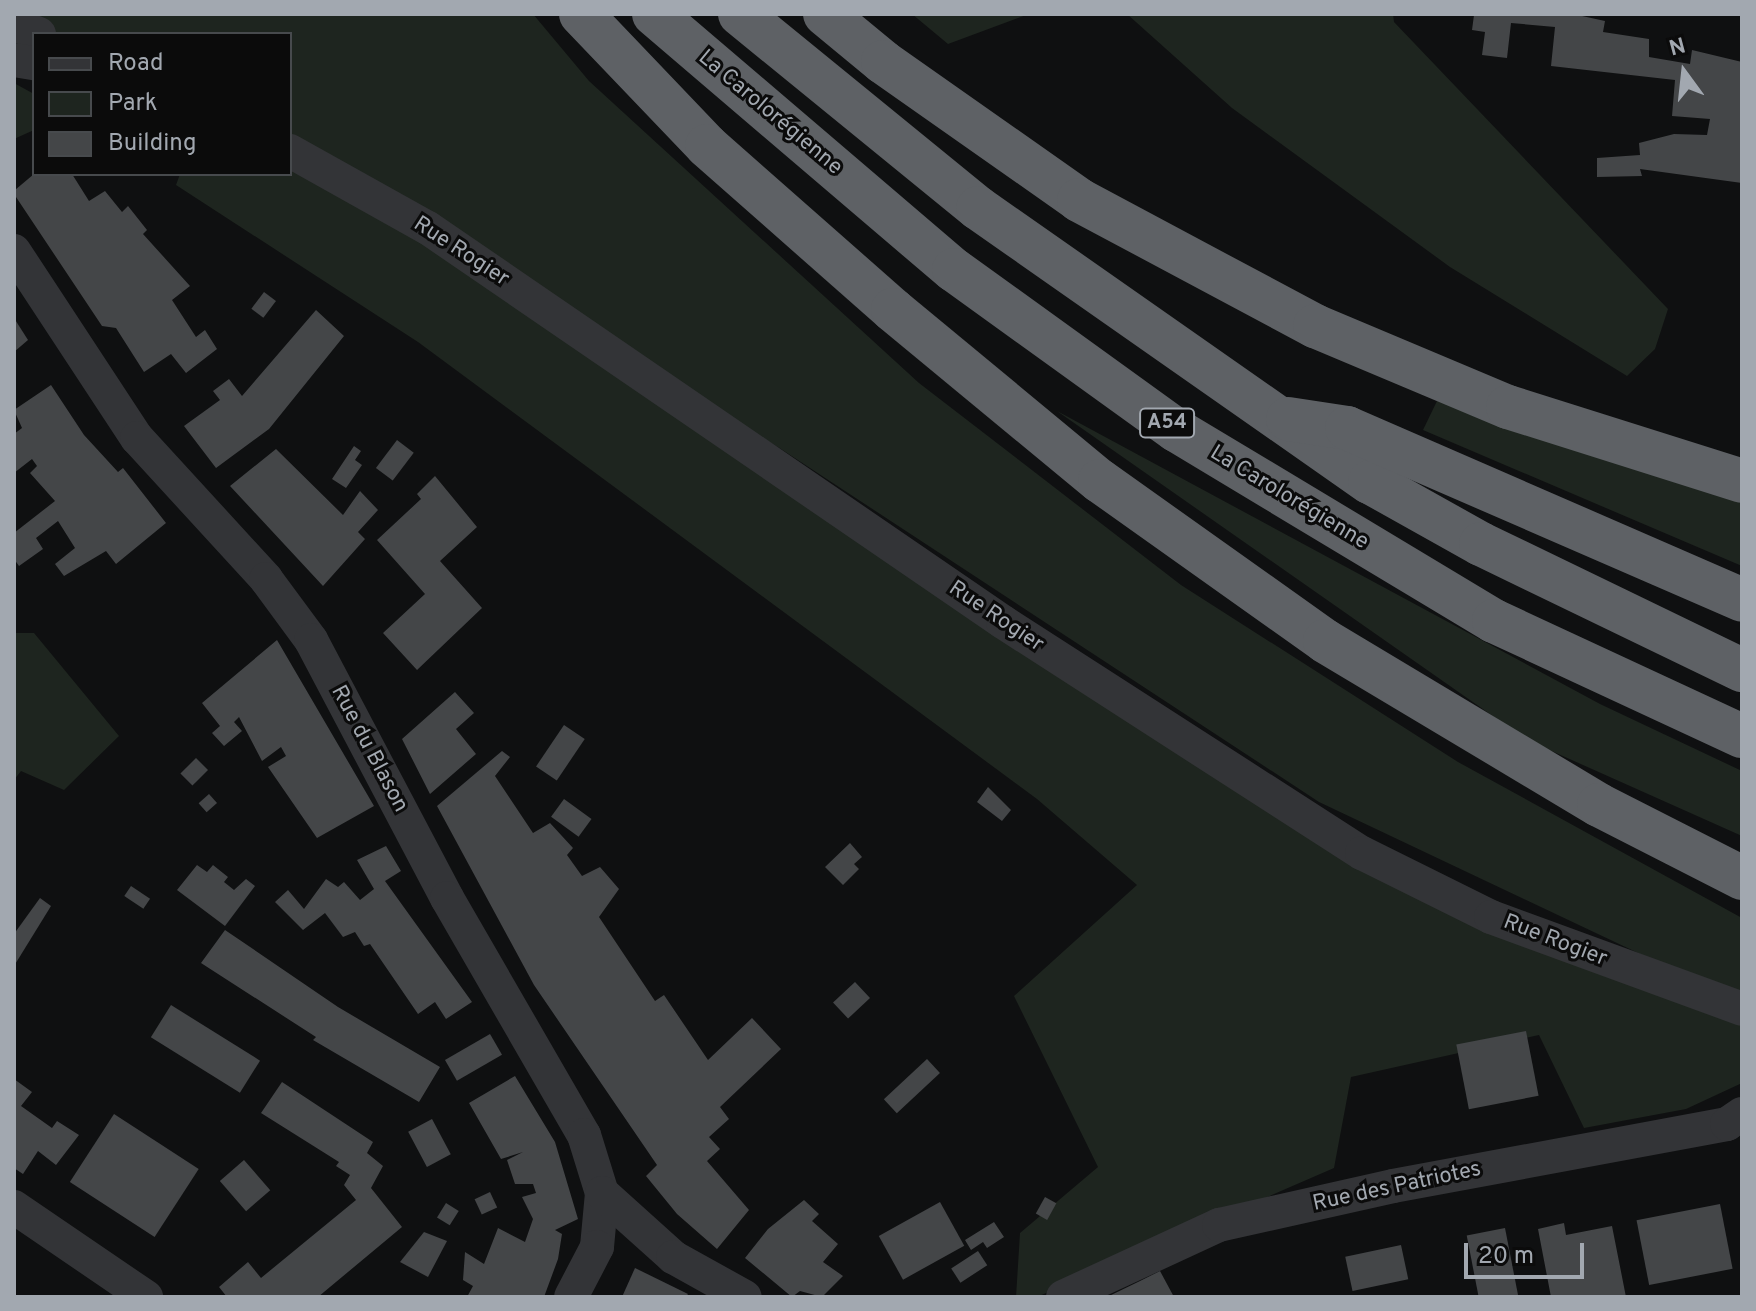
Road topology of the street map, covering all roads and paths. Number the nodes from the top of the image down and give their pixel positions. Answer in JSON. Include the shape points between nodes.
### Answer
{"nodes":[{"id":1,"x":581,"y":14,"type":"edge"},
{"id":2,"x":654,"y":14,"type":"edge"},
{"id":3,"x":740,"y":14,"type":"edge"},
{"id":4,"x":825,"y":14,"type":"edge"},
{"id":5,"x":14,"y":24,"type":"edge"},
{"id":6,"x":34,"y":32,"type":"edge"},
{"id":7,"x":292,"y":152,"type":"edge"},
{"id":8,"x":14,"y":251,"type":"edge"},
{"id":9,"x":1277,"y":417,"type":"junction"},
{"id":10,"x":1742,"y":481,"type":"edge"},
{"id":11,"x":1742,"y":600,"type":"edge"},
{"id":12,"x":1742,"y":670,"type":"edge"},
{"id":13,"x":1742,"y":736,"type":"edge"},
{"id":14,"x":1742,"y":878,"type":"edge"},
{"id":15,"x":1742,"y":1009,"type":"edge"},
{"id":16,"x":1742,"y":1114,"type":"edge"},
{"id":17,"x":602,"y":1193,"type":"junction"},
{"id":18,"x":14,"y":1207,"type":"edge"},
{"id":19,"x":146,"y":1297,"type":"edge"},
{"id":20,"x":571,"y":1297,"type":"edge"},
{"id":21,"x":745,"y":1297,"type":"edge"},
{"id":22,"x":1063,"y":1297,"type":"edge"}],
"edges":[{"from":1,"to":14,"type":"highway","via":[[707,146],[893,310],[1100,481],[1325,641],[1599,805]]},
{"from":2,"to":13,"type":"highway","name":"La Carolorégienne","number":"A54","via":[[954,270],[1176,430],[1494,621]]},
{"from":3,"to":9,"type":"highway","via":[[978,208]]},
{"from":4,"to":10,"type":"highway","via":[[883,62],[1079,200],[1315,326],[1508,407]]},
{"from":5,"to":6,"type":"street"},
{"from":7,"to":15,"type":"street","name":"Rue Rogier","via":[[428,228],[1003,622],[1362,853],[1491,917]]},
{"from":8,"to":17,"type":"street","name":"Rue du Blason","via":[[137,438],[266,579],[311,640],[447,898],[584,1135]]},
{"from":9,"to":11,"type":"highway","via":[[1347,428]]},
{"from":9,"to":12,"type":"highway","via":[[1370,482],[1481,544]]},
{"from":16,"to":22,"type":"street","name":"Rue des Patriotes","via":[[1727,1124],[1393,1186],[1219,1225]]},
{"from":17,"to":20,"type":"street","name":"Rue du Blason","via":[[597,1247]]},
{"from":17,"to":21,"type":"street","via":[[673,1257]]},
{"from":18,"to":19,"type":"street"}]}
